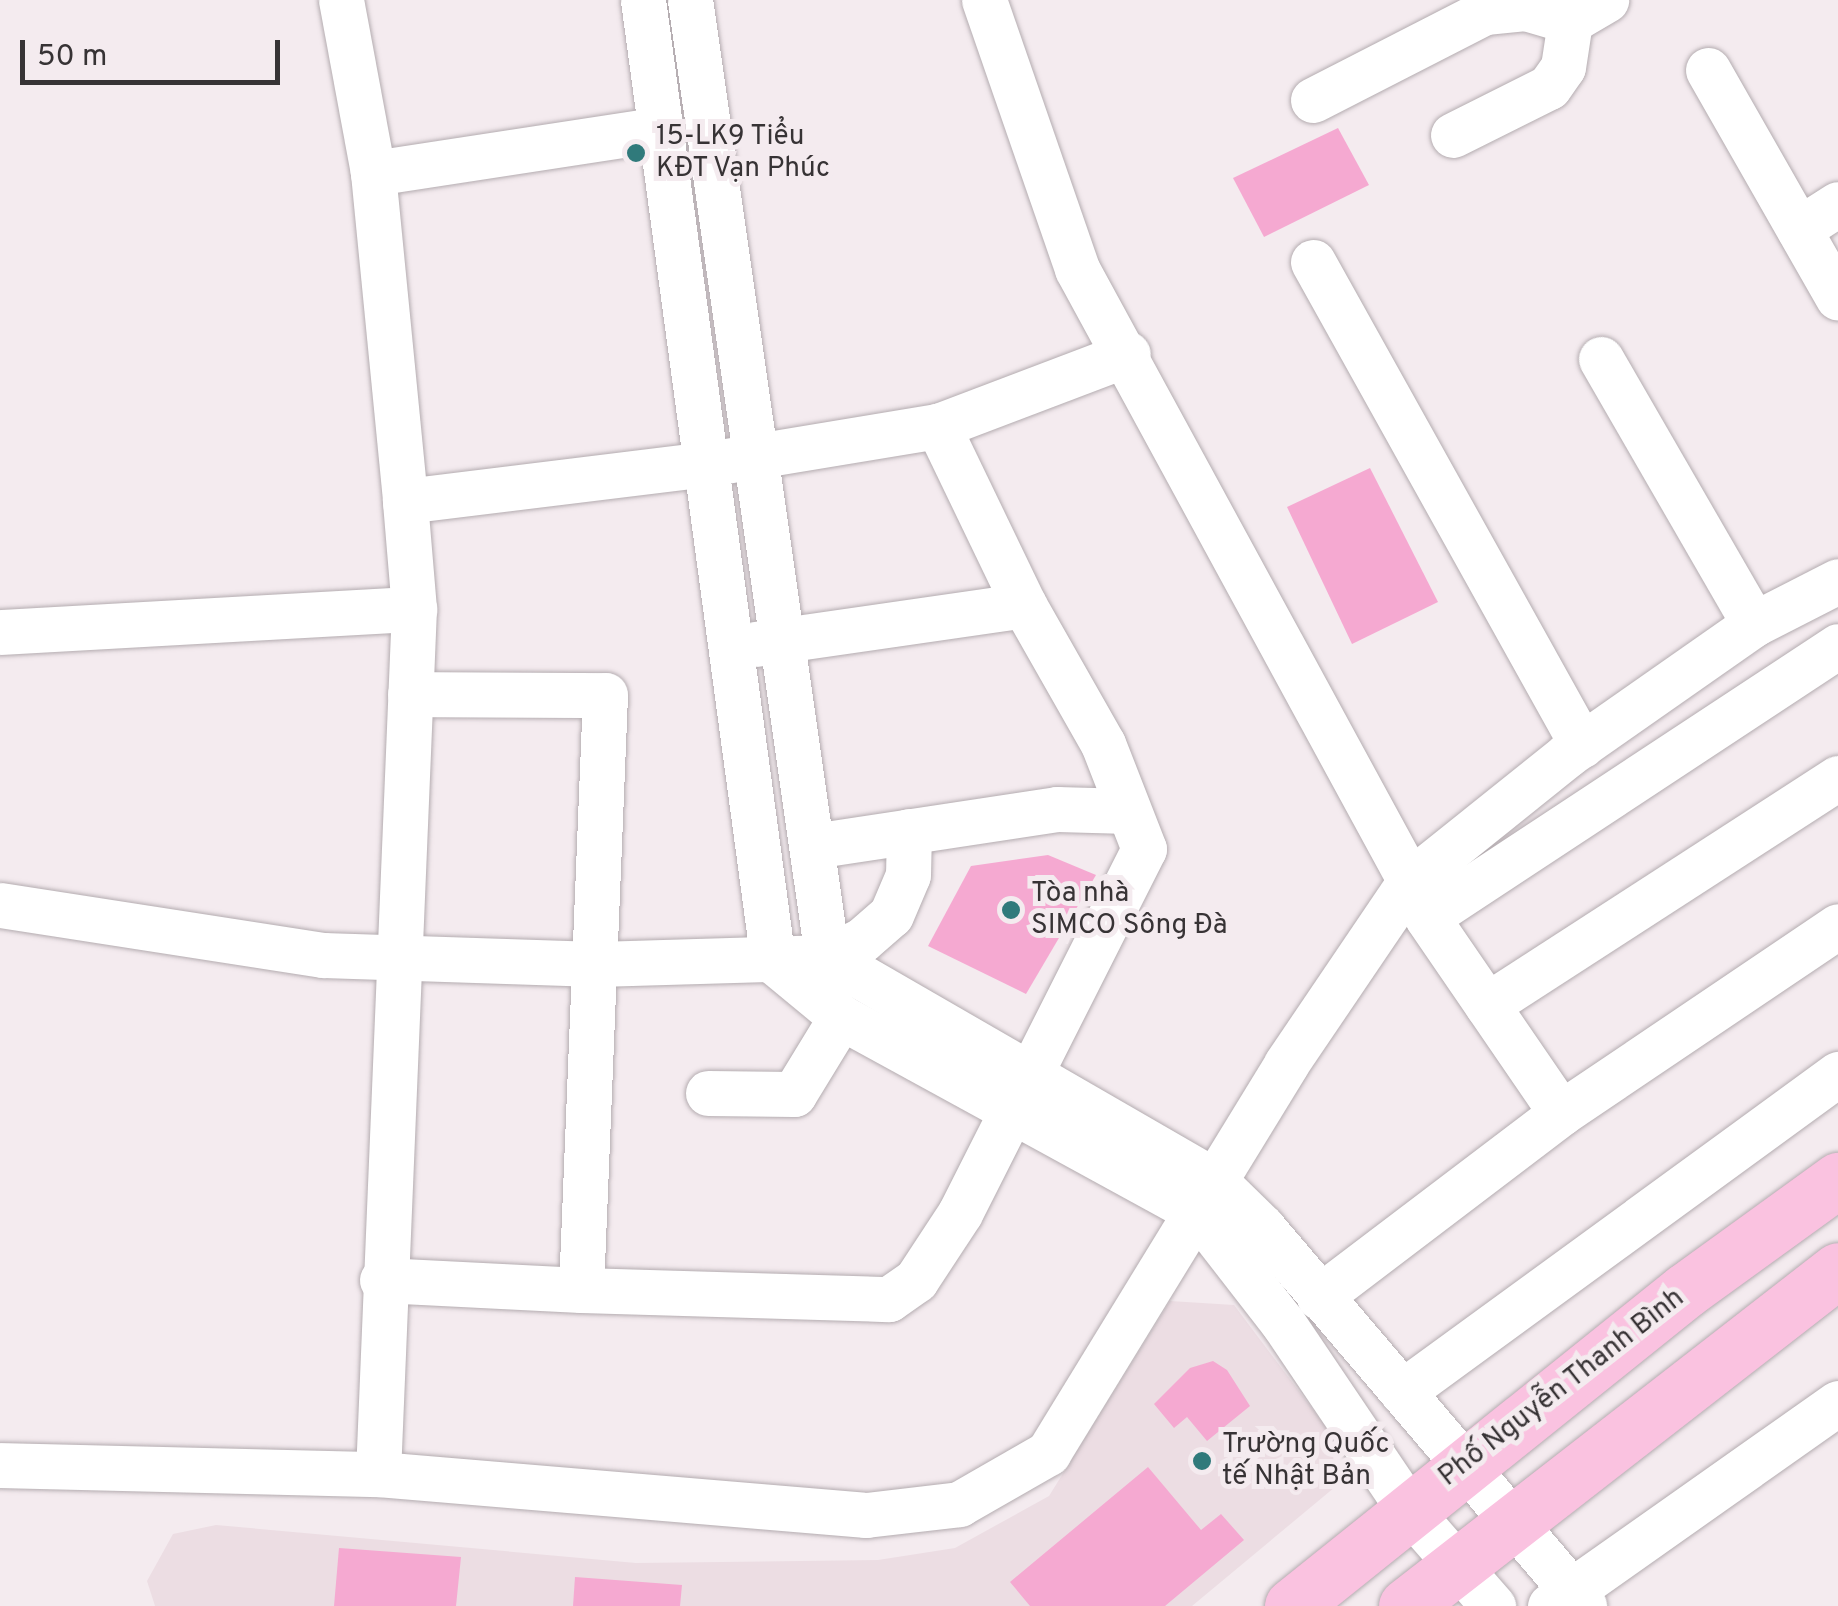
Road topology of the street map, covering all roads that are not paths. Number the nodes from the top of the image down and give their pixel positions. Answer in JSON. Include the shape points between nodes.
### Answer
{"nodes":[{"id":1,"x":341,"y":0,"type":"edge"},
{"id":2,"x":643,"y":0,"type":"edge"},
{"id":3,"x":690,"y":0,"type":"edge"},
{"id":4,"x":984,"y":0,"type":"edge"},
{"id":5,"x":1588,"y":10,"type":"edge"},
{"id":6,"x":1708,"y":70,"type":"dead end"},
{"id":7,"x":1313,"y":100,"type":"dead end"},
{"id":8,"x":662,"y":129,"type":"junction"},
{"id":9,"x":1452,"y":135,"type":"dead end"},
{"id":10,"x":373,"y":174,"type":"junction"},
{"id":11,"x":1838,"y":204,"type":"edge"},
{"id":12,"x":1799,"y":229,"type":"junction"},
{"id":13,"x":1313,"y":262,"type":"dead end"},
{"id":14,"x":1838,"y":298,"type":"edge"},
{"id":15,"x":1128,"y":354,"type":"junction"},
{"id":16,"x":1601,"y":359,"type":"dead end"},
{"id":17,"x":938,"y":426,"type":"junction"},
{"id":18,"x":756,"y":458,"type":"junction"},
{"id":19,"x":708,"y":464,"type":"junction"},
{"id":20,"x":405,"y":501,"type":"junction"},
{"id":21,"x":1838,"y":581,"type":"edge"},
{"id":22,"x":1024,"y":604,"type":"junction"},
{"id":23,"x":414,"y":608,"type":"junction"},
{"id":24,"x":1754,"y":624,"type":"junction"},
{"id":25,"x":0,"y":632,"type":"edge"},
{"id":26,"x":782,"y":639,"type":"junction"},
{"id":27,"x":1838,"y":646,"type":"edge"},
{"id":28,"x":733,"y":648,"type":"junction"},
{"id":29,"x":410,"y":694,"type":"junction"},
{"id":30,"x":1582,"y":746,"type":"junction"},
{"id":31,"x":1838,"y":778,"type":"edge"},
{"id":32,"x":1128,"y":810,"type":"junction"},
{"id":33,"x":909,"y":832,"type":"junction"},
{"id":34,"x":813,"y":846,"type":"junction"},
{"id":35,"x":1410,"y":881,"type":"junction"},
{"id":36,"x":0,"y":904,"type":"edge"},
{"id":37,"x":1838,"y":926,"type":"edge"},
{"id":38,"x":827,"y":957,"type":"junction"},
{"id":39,"x":396,"y":958,"type":"junction"},
{"id":40,"x":773,"y":961,"type":"junction"},
{"id":41,"x":597,"y":964,"type":"junction"},
{"id":42,"x":1487,"y":1004,"type":"junction"},
{"id":43,"x":841,"y":1017,"type":"junction"},
{"id":44,"x":1838,"y":1074,"type":"edge"},
{"id":45,"x":708,"y":1094,"type":"dead end"},
{"id":46,"x":1024,"y":1094,"type":"junction"},
{"id":47,"x":1562,"y":1113,"type":"junction"},
{"id":48,"x":1838,"y":1180,"type":"edge"},
{"id":49,"x":1205,"y":1196,"type":"junction"},
{"id":50,"x":1838,"y":1270,"type":"edge"},
{"id":51,"x":382,"y":1280,"type":"junction"},
{"id":52,"x":582,"y":1290,"type":"junction"},
{"id":53,"x":1319,"y":1297,"type":"junction"},
{"id":54,"x":1402,"y":1392,"type":"junction"},
{"id":55,"x":1838,"y":1403,"type":"edge"},
{"id":56,"x":0,"y":1465,"type":"edge"},
{"id":57,"x":1461,"y":1468,"type":"junction"},
{"id":58,"x":378,"y":1474,"type":"junction"},
{"id":59,"x":1409,"y":1510,"type":"junction"},
{"id":60,"x":1510,"y":1520,"type":"junction"},
{"id":61,"x":1455,"y":1566,"type":"junction"},
{"id":62,"x":1569,"y":1601,"type":"edge"},
{"id":63,"x":1292,"y":1606,"type":"edge"},
{"id":64,"x":1406,"y":1606,"type":"edge"},
{"id":65,"x":1493,"y":1606,"type":"edge"}],
"edges":[{"from":1,"to":10,"type":"street"},
{"from":2,"to":8,"type":"street"},
{"from":3,"to":18,"type":"street"},
{"from":4,"to":15,"type":"street","via":[[1078,269]]},
{"from":5,"to":7,"type":"street","via":[[1484,12]]},
{"from":5,"to":9,"type":"street","via":[[1549,88]]},
{"from":6,"to":12,"type":"street"},
{"from":8,"to":10,"type":"street"},
{"from":8,"to":19,"type":"street"},
{"from":10,"to":20,"type":"street"},
{"from":11,"to":12,"type":"street"},
{"from":12,"to":14,"type":"street"},
{"from":13,"to":30,"type":"street"},
{"from":15,"to":17,"type":"street"},
{"from":15,"to":35,"type":"street"},
{"from":16,"to":24,"type":"street"},
{"from":17,"to":18,"type":"street"},
{"from":17,"to":22,"type":"street"},
{"from":18,"to":19,"type":"street"},
{"from":18,"to":26,"type":"street"},
{"from":19,"to":20,"type":"street"},
{"from":19,"to":28,"type":"street"},
{"from":20,"to":23,"type":"street"},
{"from":21,"to":24,"type":"street"},
{"from":22,"to":26,"type":"street"},
{"from":22,"to":32,"type":"street","via":[[1104,744]]},
{"from":23,"to":25,"type":"street"},
{"from":23,"to":29,"type":"street"},
{"from":24,"to":30,"type":"street"},
{"from":26,"to":28,"type":"street"},
{"from":26,"to":34,"type":"street"},
{"from":27,"to":42,"type":"street","via":[[1427,917]]},
{"from":28,"to":40,"type":"street"},
{"from":29,"to":39,"type":"street"},
{"from":29,"to":41,"type":"street","via":[[605,695]]},
{"from":30,"to":35,"type":"street"},
{"from":31,"to":42,"type":"street"},
{"from":32,"to":33,"type":"street","via":[[1057,810]]},
{"from":32,"to":46,"type":"street","via":[[1144,849]]},
{"from":33,"to":34,"type":"street"},
{"from":33,"to":38,"type":"street","via":[[908,875],[891,914],[862,940]]},
{"from":34,"to":38,"type":"street"},
{"from":35,"to":49,"type":"street"},
{"from":36,"to":39,"type":"street","via":[[323,955]]},
{"from":37,"to":47,"type":"street"},
{"from":38,"to":40,"type":"street"},
{"from":38,"to":46,"type":"street"},
{"from":39,"to":41,"type":"street"},
{"from":39,"to":51,"type":"street"},
{"from":40,"to":41,"type":"street"},
{"from":40,"to":43,"type":"street"},
{"from":41,"to":52,"type":"street"},
{"from":42,"to":47,"type":"street"},
{"from":43,"to":45,"type":"street","via":[[794,1094]]},
{"from":43,"to":46,"type":"street"},
{"from":44,"to":54,"type":"street"},
{"from":46,"to":49,"type":"street"},
{"from":46,"to":52,"type":"street","via":[[916,1280],[889,1299]]},
{"from":47,"to":53,"type":"street"},
{"from":48,"to":57,"type":"main road","name":"Phố Nguyễn Thanh Bình"},
{"from":49,"to":53,"type":"street"},
{"from":49,"to":58,"type":"street","via":[[1048,1453],[959,1504],[866,1515]]},
{"from":49,"to":59,"type":"street"},
{"from":50,"to":60,"type":"main road"},
{"from":51,"to":52,"type":"street"},
{"from":51,"to":58,"type":"street"},
{"from":53,"to":54,"type":"street"},
{"from":54,"to":57,"type":"street"},
{"from":55,"to":62,"type":"street"},
{"from":56,"to":58,"type":"street"},
{"from":57,"to":59,"type":"main road","name":"Phố Nguyễn Thanh Bình"},
{"from":57,"to":60,"type":"street"},
{"from":59,"to":61,"type":"street"},
{"from":59,"to":63,"type":"main road","name":"Phố Nguyễn Thanh Bình"},
{"from":60,"to":61,"type":"main road"},
{"from":60,"to":62,"type":"street"},
{"from":61,"to":64,"type":"main road"},
{"from":61,"to":65,"type":"street"}]}
